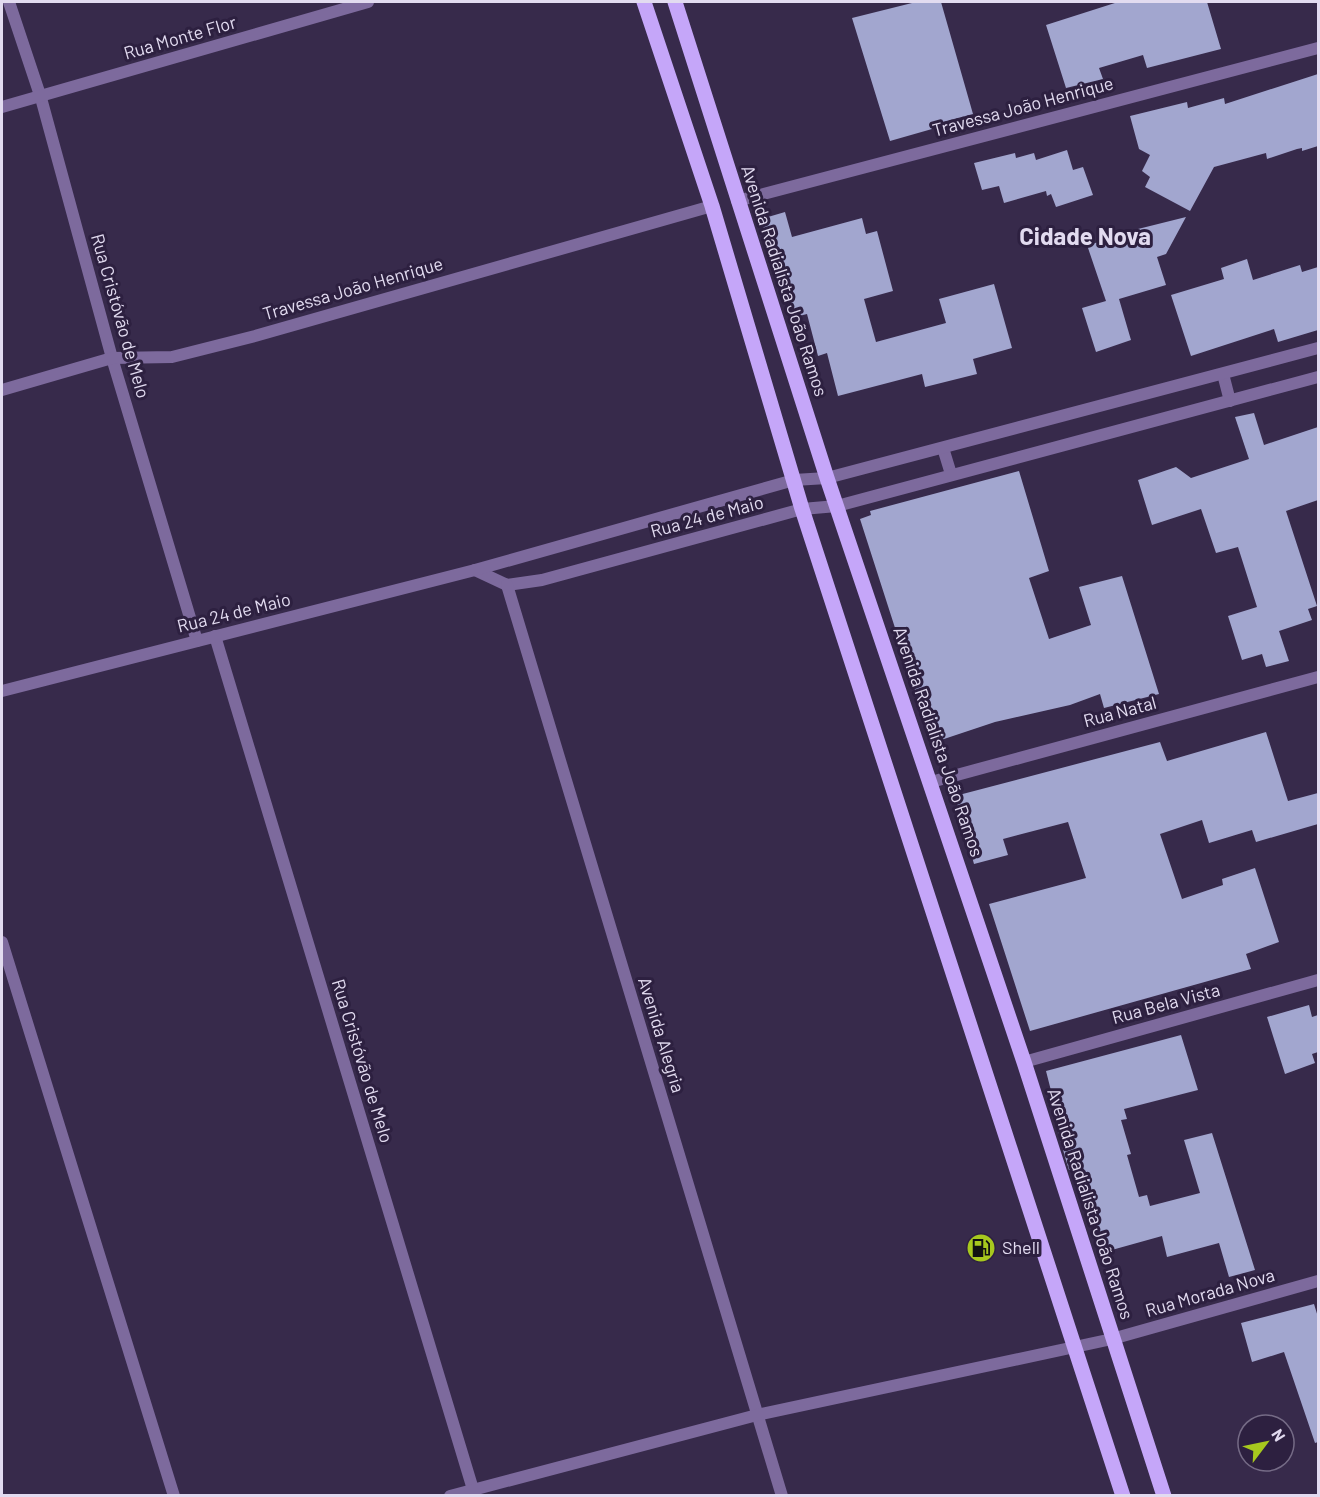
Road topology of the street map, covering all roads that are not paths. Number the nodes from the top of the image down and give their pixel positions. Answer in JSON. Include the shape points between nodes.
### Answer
{"nodes":[{"id":1,"x":9,"y":2,"type":"edge"},
{"id":2,"x":368,"y":2,"type":"edge"},
{"id":3,"x":644,"y":2,"type":"edge"},
{"id":4,"x":675,"y":2,"type":"edge"},
{"id":5,"x":1318,"y":48,"type":"edge"},
{"id":6,"x":41,"y":98,"type":"junction"},
{"id":7,"x":2,"y":107,"type":"edge"},
{"id":8,"x":737,"y":201,"type":"junction"},
{"id":9,"x":712,"y":206,"type":"junction"},
{"id":10,"x":1318,"y":348,"type":"edge"},
{"id":11,"x":112,"y":358,"type":"junction"},
{"id":12,"x":1223,"y":374,"type":"junction"},
{"id":13,"x":1318,"y":377,"type":"edge"},
{"id":14,"x":2,"y":390,"type":"edge"},
{"id":15,"x":1230,"y":401,"type":"junction"},
{"id":16,"x":944,"y":448,"type":"junction"},
{"id":17,"x":951,"y":474,"type":"junction"},
{"id":18,"x":827,"y":478,"type":"junction"},
{"id":19,"x":794,"y":480,"type":"junction"},
{"id":20,"x":837,"y":506,"type":"junction"},
{"id":21,"x":802,"y":509,"type":"junction"},
{"id":22,"x":475,"y":570,"type":"junction"},
{"id":23,"x":507,"y":585,"type":"junction"},
{"id":24,"x":215,"y":636,"type":"junction"},
{"id":25,"x":197,"y":641,"type":"junction"},
{"id":26,"x":1318,"y":677,"type":"edge"},
{"id":27,"x":2,"y":691,"type":"edge"},
{"id":28,"x":931,"y":782,"type":"junction"},
{"id":29,"x":2,"y":942,"type":"edge"},
{"id":30,"x":1318,"y":980,"type":"edge"},
{"id":31,"x":1024,"y":1062,"type":"junction"},
{"id":32,"x":1318,"y":1281,"type":"edge"},
{"id":33,"x":1112,"y":1339,"type":"junction"},
{"id":34,"x":1077,"y":1347,"type":"junction"},
{"id":35,"x":757,"y":1415,"type":"junction"},
{"id":36,"x":474,"y":1493,"type":"edge"},
{"id":37,"x":174,"y":1496,"type":"edge"},
{"id":38,"x":450,"y":1496,"type":"edge"},
{"id":39,"x":782,"y":1496,"type":"edge"},
{"id":40,"x":1123,"y":1496,"type":"edge"},
{"id":41,"x":1164,"y":1496,"type":"edge"}],
"edges":[{"from":1,"to":6,"type":"street","name":"Rua Cristóvão de Melo"},
{"from":2,"to":6,"type":"street","name":"Rua Monte Flor"},
{"from":3,"to":9,"type":"main road"},
{"from":4,"to":8,"type":"main road","name":"Avenida Radialista João Ramos"},
{"from":5,"to":8,"type":"street","name":"Travessa João Henrique"},
{"from":6,"to":7,"type":"street","name":"Rua Monte Flor"},
{"from":6,"to":11,"type":"street","name":"Rua Cristóvão de Melo"},
{"from":8,"to":18,"type":"main road","name":"Avenida Radialista João Ramos"},
{"from":9,"to":11,"type":"street","name":"Travessa João Henrique","via":[[255,336],[172,357]]},
{"from":9,"to":19,"type":"main road"},
{"from":10,"to":12,"type":"street","name":"Rua 24 de Maio"},
{"from":11,"to":14,"type":"street","name":"Travessa João Henrique"},
{"from":11,"to":25,"type":"street","name":"Rua Cristóvão de Melo"},
{"from":12,"to":15,"type":"street"},
{"from":12,"to":16,"type":"street","name":"Rua 24 de Maio"},
{"from":13,"to":15,"type":"street","name":"Rua 24 de Maio"},
{"from":15,"to":17,"type":"street","name":"Rua 24 de Maio"},
{"from":16,"to":17,"type":"street"},
{"from":16,"to":18,"type":"street","name":"Rua 24 de Maio"},
{"from":17,"to":20,"type":"street","name":"Rua 24 de Maio"},
{"from":18,"to":19,"type":"street","name":"Rua 24 de Maio"},
{"from":18,"to":20,"type":"main road","name":"Avenida Radialista João Ramos"},
{"from":19,"to":21,"type":"main road"},
{"from":19,"to":22,"type":"street","name":"Rua 24 de Maio"},
{"from":20,"to":21,"type":"street","name":"Rua 24 de Maio"},
{"from":20,"to":28,"type":"main road","name":"Avenida Radialista João Ramos"},
{"from":21,"to":23,"type":"street","name":"Rua 24 de Maio","via":[[542,580]]},
{"from":21,"to":34,"type":"main road"},
{"from":22,"to":23,"type":"street"},
{"from":22,"to":24,"type":"street","name":"Rua 24 de Maio"},
{"from":23,"to":35,"type":"street","name":"Avenida Alegria"},
{"from":24,"to":25,"type":"street","name":"Rua 24 de Maio"},
{"from":24,"to":36,"type":"street","name":"Rua Cristóvão de Melo"},
{"from":25,"to":27,"type":"street","name":"Rua 24 de Maio"},
{"from":26,"to":28,"type":"street","name":"Rua Natal"},
{"from":28,"to":31,"type":"main road","name":"Avenida Radialista João Ramos"},
{"from":29,"to":37,"type":"street"},
{"from":30,"to":31,"type":"street","name":"Rua Bela Vista"},
{"from":31,"to":33,"type":"main road","name":"Avenida Radialista João Ramos"},
{"from":32,"to":33,"type":"street","name":"Rua Morada Nova"},
{"from":33,"to":34,"type":"street","name":"Rua Morada Nova"},
{"from":33,"to":41,"type":"main road","name":"Avenida Radialista João Ramos"},
{"from":34,"to":35,"type":"street","name":"Rua Morada Nova"},
{"from":34,"to":40,"type":"main road"},
{"from":35,"to":36,"type":"street","name":"Rua Morada Nova"},
{"from":35,"to":39,"type":"street","name":"Avenida Alegria"},
{"from":36,"to":38,"type":"street","name":"Rua Morada Nova"}]}
